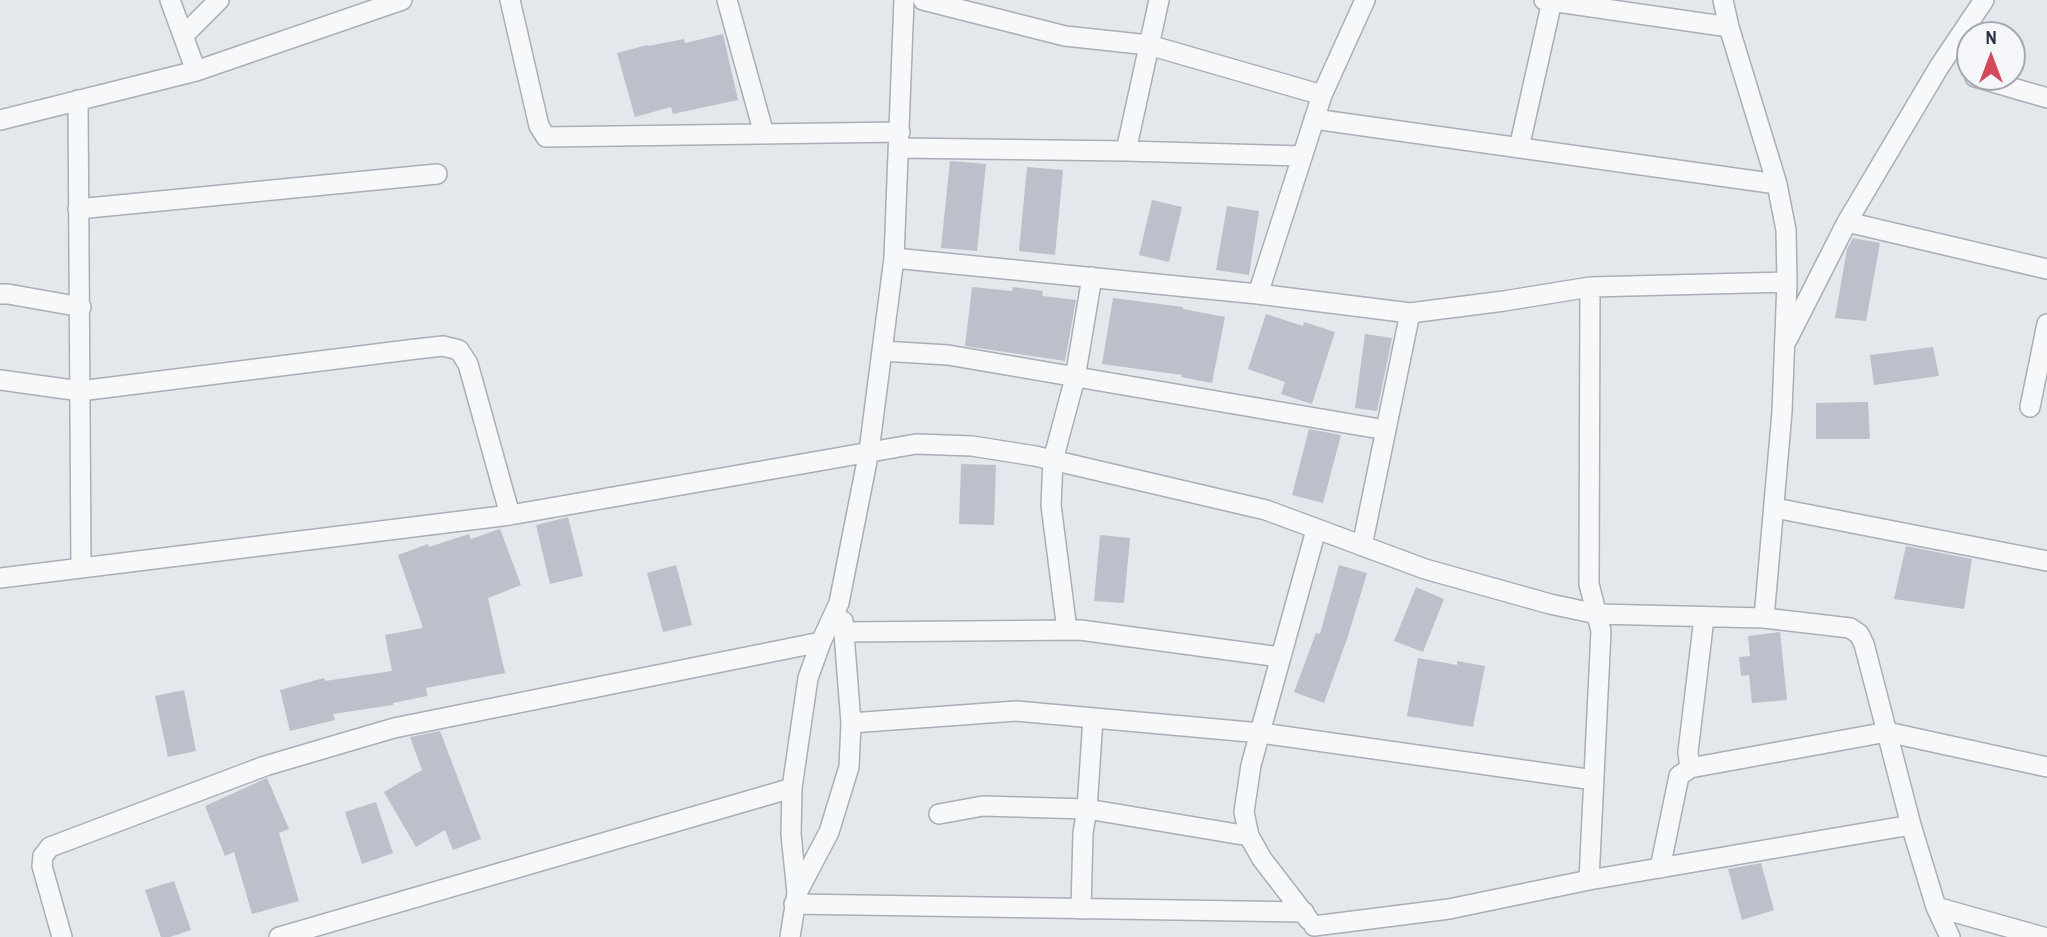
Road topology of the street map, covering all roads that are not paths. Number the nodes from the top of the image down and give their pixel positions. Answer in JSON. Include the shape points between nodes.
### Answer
{"nodes":[{"id":1,"x":170,"y":0,"type":"edge"},
{"id":2,"x":219,"y":0,"type":"edge"},
{"id":3,"x":402,"y":0,"type":"edge"},
{"id":4,"x":510,"y":0,"type":"edge"},
{"id":5,"x":727,"y":0,"type":"edge"},
{"id":6,"x":904,"y":0,"type":"edge"},
{"id":7,"x":923,"y":0,"type":"edge"},
{"id":8,"x":1159,"y":0,"type":"edge"},
{"id":9,"x":1365,"y":0,"type":"edge"},
{"id":10,"x":1723,"y":0,"type":"edge"},
{"id":11,"x":1984,"y":0,"type":"edge"},
{"id":12,"x":1548,"y":1,"type":"edge"},
{"id":13,"x":1728,"y":27,"type":"junction"},
{"id":14,"x":184,"y":35,"type":"junction"},
{"id":15,"x":1149,"y":45,"type":"junction"},
{"id":16,"x":1939,"y":67,"type":"junction"},
{"id":17,"x":196,"y":71,"type":"junction"},
{"id":18,"x":1956,"y":72,"type":"edge"},
{"id":19,"x":2023,"y":91,"type":"edge"},
{"id":20,"x":1322,"y":95,"type":"junction"},
{"id":21,"x":2047,"y":98,"type":"edge"},
{"id":22,"x":78,"y":100,"type":"junction"},
{"id":23,"x":1314,"y":119,"type":"junction"},
{"id":24,"x":0,"y":120,"type":"edge"},
{"id":25,"x":764,"y":134,"type":"junction"},
{"id":26,"x":900,"y":140,"type":"junction"},
{"id":27,"x":1519,"y":148,"type":"junction"},
{"id":28,"x":1126,"y":151,"type":"junction"},
{"id":29,"x":1302,"y":156,"type":"junction"},
{"id":30,"x":437,"y":174,"type":"dead end"},
{"id":31,"x":1777,"y":184,"type":"junction"},
{"id":32,"x":78,"y":209,"type":"junction"},
{"id":33,"x":1847,"y":222,"type":"junction"},
{"id":34,"x":894,"y":258,"type":"junction"},
{"id":35,"x":2047,"y":269,"type":"edge"},
{"id":36,"x":1092,"y":277,"type":"junction"},
{"id":37,"x":1787,"y":282,"type":"junction"},
{"id":38,"x":1590,"y":287,"type":"junction"},
{"id":39,"x":1258,"y":294,"type":"junction"},
{"id":40,"x":0,"y":295,"type":"edge"},
{"id":41,"x":81,"y":307,"type":"junction"},
{"id":42,"x":1410,"y":313,"type":"junction"},
{"id":43,"x":2047,"y":324,"type":"edge"},
{"id":44,"x":1785,"y":344,"type":"junction"},
{"id":45,"x":881,"y":351,"type":"junction"},
{"id":46,"x":1075,"y":378,"type":"junction"},
{"id":47,"x":0,"y":380,"type":"edge"},
{"id":48,"x":80,"y":391,"type":"junction"},
{"id":49,"x":2030,"y":407,"type":"dead end"},
{"id":50,"x":1386,"y":430,"type":"junction"},
{"id":51,"x":869,"y":451,"type":"junction"},
{"id":52,"x":1052,"y":460,"type":"junction"},
{"id":53,"x":1775,"y":508,"type":"junction"},
{"id":54,"x":510,"y":515,"type":"junction"},
{"id":55,"x":1316,"y":530,"type":"junction"},
{"id":56,"x":1362,"y":547,"type":"junction"},
{"id":57,"x":2047,"y":561,"type":"edge"},
{"id":58,"x":81,"y":568,"type":"junction"},
{"id":59,"x":0,"y":578,"type":"edge"},
{"id":60,"x":839,"y":603,"type":"junction"},
{"id":61,"x":1597,"y":614,"type":"junction"},
{"id":62,"x":1704,"y":618,"type":"junction"},
{"id":63,"x":1764,"y":618,"type":"junction"},
{"id":64,"x":1067,"y":630,"type":"junction"},
{"id":65,"x":845,"y":632,"type":"junction"},
{"id":66,"x":821,"y":642,"type":"junction"},
{"id":67,"x":1280,"y":657,"type":"junction"},
{"id":68,"x":1093,"y":718,"type":"junction"},
{"id":69,"x":851,"y":723,"type":"junction"},
{"id":70,"x":1887,"y":732,"type":"junction"},
{"id":71,"x":1261,"y":733,"type":"junction"},
{"id":72,"x":2047,"y":767,"type":"edge"},
{"id":73,"x":1690,"y":768,"type":"junction"},
{"id":74,"x":1594,"y":780,"type":"junction"},
{"id":75,"x":792,"y":788,"type":"junction"},
{"id":76,"x":1087,"y":809,"type":"junction"},
{"id":77,"x":939,"y":814,"type":"dead end"},
{"id":78,"x":1911,"y":825,"type":"junction"},
{"id":79,"x":1249,"y":836,"type":"junction"},
{"id":80,"x":1660,"y":867,"type":"junction"},
{"id":81,"x":1589,"y":880,"type":"junction"},
{"id":82,"x":795,"y":898,"type":"junction"},
{"id":83,"x":1936,"y":907,"type":"junction"},
{"id":84,"x":1081,"y":909,"type":"junction"},
{"id":85,"x":1312,"y":925,"type":"edge"},
{"id":86,"x":62,"y":937,"type":"edge"},
{"id":87,"x":279,"y":937,"type":"edge"},
{"id":88,"x":790,"y":937,"type":"edge"},
{"id":89,"x":1950,"y":937,"type":"edge"},
{"id":90,"x":2043,"y":937,"type":"edge"}],
"edges":[{"from":1,"to":14,"type":"street"},
{"from":2,"to":14,"type":"street"},
{"from":3,"to":17,"type":"street"},
{"from":4,"to":25,"type":"street","via":[[545,137]]},
{"from":5,"to":25,"type":"street"},
{"from":6,"to":26,"type":"street"},
{"from":7,"to":15,"type":"street","via":[[1065,36]]},
{"from":8,"to":15,"type":"street"},
{"from":9,"to":20,"type":"street"},
{"from":10,"to":13,"type":"street"},
{"from":11,"to":16,"type":"street"},
{"from":12,"to":13,"type":"street"},
{"from":12,"to":27,"type":"street"},
{"from":13,"to":31,"type":"street"},
{"from":14,"to":17,"type":"street"},
{"from":15,"to":20,"type":"street"},
{"from":15,"to":28,"type":"street"},
{"from":16,"to":18,"type":"street"},
{"from":16,"to":33,"type":"street"},
{"from":17,"to":22,"type":"street"},
{"from":19,"to":21,"type":"street"},
{"from":20,"to":23,"type":"street"},
{"from":22,"to":24,"type":"street"},
{"from":22,"to":32,"type":"street"},
{"from":23,"to":27,"type":"street"},
{"from":23,"to":29,"type":"street"},
{"from":25,"to":26,"type":"street"},
{"from":26,"to":28,"type":"street"},
{"from":26,"to":34,"type":"street"},
{"from":27,"to":31,"type":"street"},
{"from":28,"to":29,"type":"street"},
{"from":29,"to":39,"type":"street"},
{"from":30,"to":32,"type":"street"},
{"from":31,"to":37,"type":"street","via":[[1786,230]]},
{"from":32,"to":41,"type":"street"},
{"from":33,"to":35,"type":"street"},
{"from":33,"to":44,"type":"street"},
{"from":34,"to":36,"type":"street"},
{"from":34,"to":45,"type":"street"},
{"from":36,"to":39,"type":"street"},
{"from":36,"to":46,"type":"street"},
{"from":37,"to":38,"type":"street"},
{"from":37,"to":44,"type":"street"},
{"from":38,"to":42,"type":"street"},
{"from":38,"to":61,"type":"street","via":[[1589,584]]},
{"from":39,"to":42,"type":"street"},
{"from":40,"to":41,"type":"street"},
{"from":41,"to":48,"type":"street"},
{"from":42,"to":50,"type":"street"},
{"from":43,"to":49,"type":"street"},
{"from":44,"to":53,"type":"street"},
{"from":45,"to":46,"type":"street","via":[[948,355]]},
{"from":45,"to":51,"type":"street"},
{"from":46,"to":50,"type":"street"},
{"from":46,"to":52,"type":"street"},
{"from":47,"to":48,"type":"street"},
{"from":48,"to":54,"type":"street","via":[[443,346],[459,350],[468,364]]},
{"from":48,"to":58,"type":"street"},
{"from":50,"to":56,"type":"street"},
{"from":51,"to":52,"type":"street","via":[[916,444],[972,446]]},
{"from":51,"to":54,"type":"street"},
{"from":51,"to":60,"type":"street"},
{"from":52,"to":55,"type":"street","via":[[1266,510]]},
{"from":52,"to":64,"type":"street","via":[[1051,505]]},
{"from":53,"to":57,"type":"street"},
{"from":53,"to":63,"type":"street"},
{"from":54,"to":58,"type":"street"},
{"from":55,"to":56,"type":"street"},
{"from":55,"to":67,"type":"street"},
{"from":56,"to":61,"type":"street","via":[[1425,569]]},
{"from":58,"to":59,"type":"street"},
{"from":60,"to":65,"type":"street"},
{"from":60,"to":66,"type":"street"},
{"from":61,"to":62,"type":"street"},
{"from":61,"to":74,"type":"street","via":[[1601,631]]},
{"from":62,"to":63,"type":"street"},
{"from":62,"to":73,"type":"street"},
{"from":63,"to":70,"type":"street","via":[[1850,628],[1859,634]]},
{"from":64,"to":65,"type":"street"},
{"from":64,"to":67,"type":"street"},
{"from":65,"to":69,"type":"street"},
{"from":66,"to":75,"type":"street","via":[[808,678]]},
{"from":66,"to":86,"type":"street","via":[[394,728],[265,766],[50,847],[43,866]]},
{"from":67,"to":71,"type":"street"},
{"from":68,"to":69,"type":"street","via":[[1016,711]]},
{"from":68,"to":71,"type":"street"},
{"from":68,"to":76,"type":"street"},
{"from":69,"to":82,"type":"street","via":[[842,795],[829,832]]},
{"from":70,"to":72,"type":"street"},
{"from":70,"to":73,"type":"street"},
{"from":70,"to":78,"type":"street"},
{"from":71,"to":74,"type":"street"},
{"from":71,"to":79,"type":"street","via":[[1244,812]]},
{"from":73,"to":80,"type":"street","via":[[1679,776]]},
{"from":74,"to":81,"type":"street"},
{"from":75,"to":82,"type":"street"},
{"from":75,"to":87,"type":"street"},
{"from":76,"to":77,"type":"street","via":[[983,806]]},
{"from":76,"to":79,"type":"street"},
{"from":76,"to":84,"type":"street"},
{"from":78,"to":80,"type":"street"},
{"from":78,"to":83,"type":"street"},
{"from":79,"to":85,"type":"street"},
{"from":80,"to":81,"type":"street"},
{"from":81,"to":85,"type":"street","via":[[1449,909]]},
{"from":82,"to":84,"type":"street"},
{"from":82,"to":88,"type":"street"},
{"from":83,"to":89,"type":"street"},
{"from":83,"to":90,"type":"street"},
{"from":84,"to":85,"type":"street"}]}
